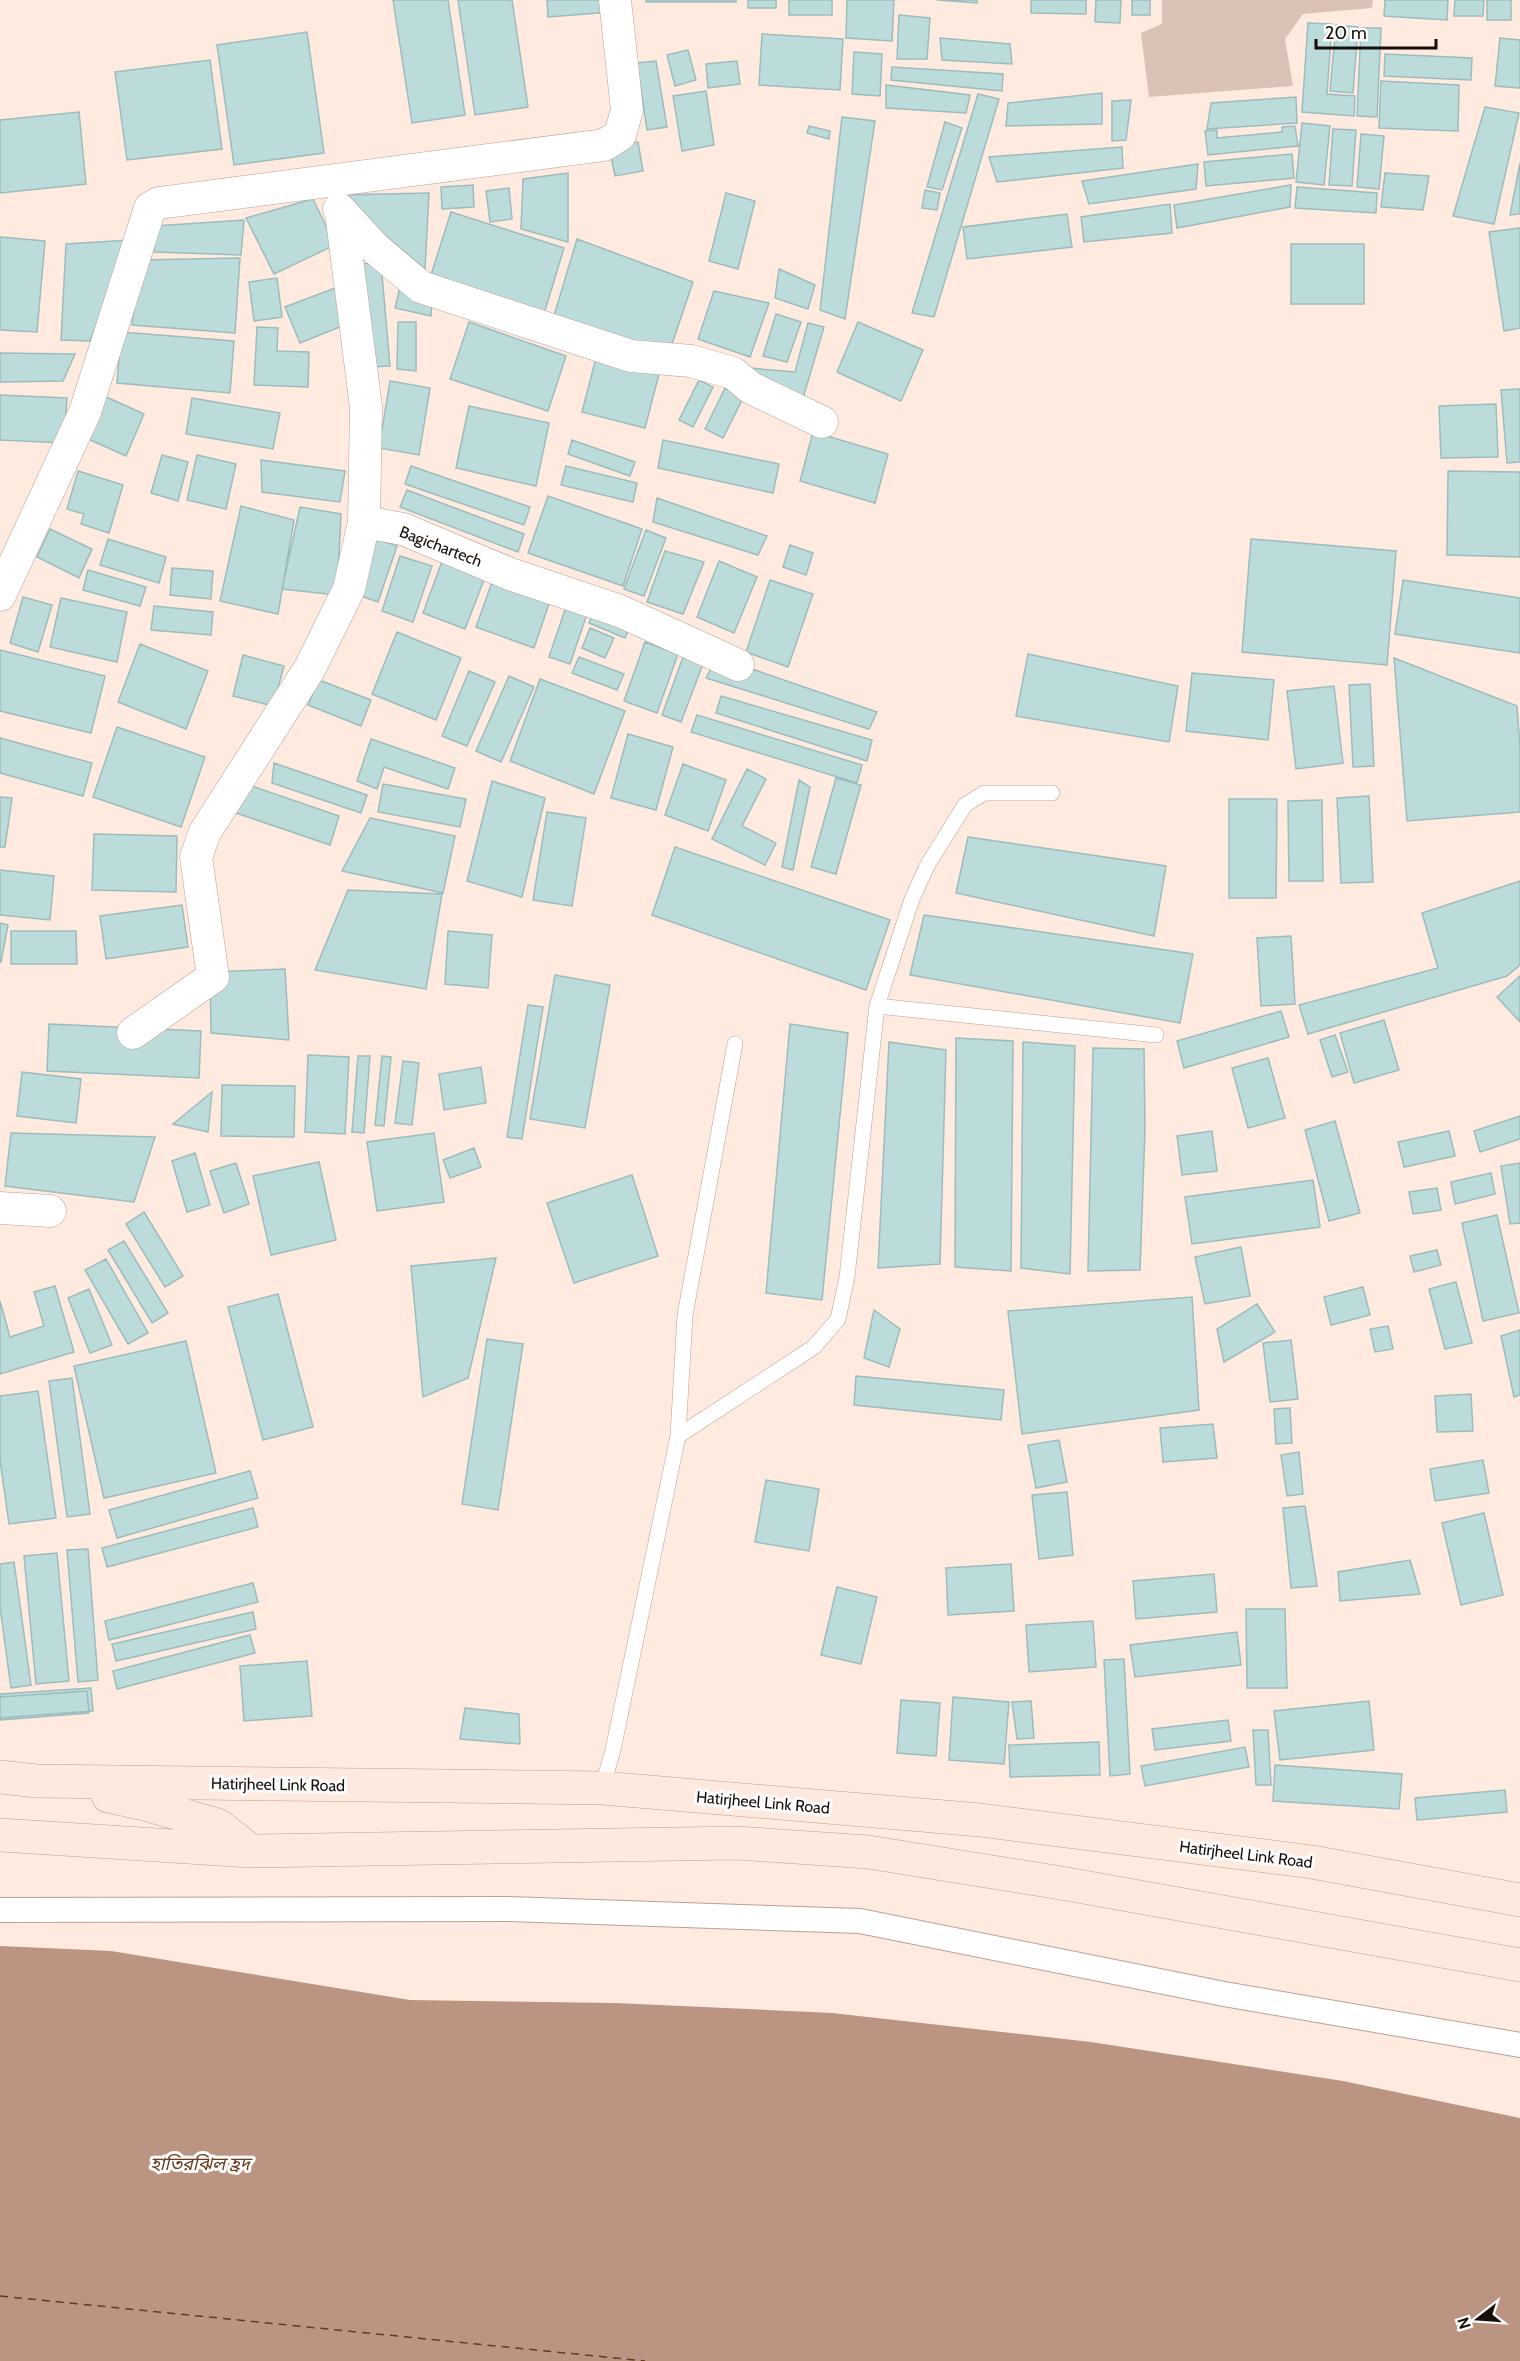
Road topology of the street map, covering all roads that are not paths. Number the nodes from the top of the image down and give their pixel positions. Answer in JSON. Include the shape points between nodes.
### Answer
{"nodes":[{"id":1,"x":615,"y":0,"type":"edge"},
{"id":2,"x":316,"y":184,"type":"junction"},
{"id":3,"x":341,"y":212,"type":"junction"},
{"id":4,"x":822,"y":422,"type":"dead end"},
{"id":5,"x":364,"y":522,"type":"junction"},
{"id":6,"x":0,"y":595,"type":"edge"},
{"id":7,"x":738,"y":665,"type":"dead end"},
{"id":8,"x":1052,"y":793,"type":"dead end"},
{"id":9,"x":877,"y":1006,"type":"junction"},
{"id":10,"x":133,"y":1033,"type":"dead end"},
{"id":11,"x":1156,"y":1035,"type":"dead end"},
{"id":12,"x":735,"y":1044,"type":"dead end"},
{"id":13,"x":0,"y":1208,"type":"edge"},
{"id":14,"x":50,"y":1211,"type":"dead end"},
{"id":15,"x":678,"y":1436,"type":"junction"},
{"id":16,"x":0,"y":1778,"type":"edge"},
{"id":17,"x":36,"y":1781,"type":"junction"},
{"id":18,"x":602,"y":1788,"type":"junction"},
{"id":19,"x":0,"y":1835,"type":"edge"},
{"id":20,"x":251,"y":1851,"type":"junction"},
{"id":21,"x":1520,"y":1900,"type":"edge"},
{"id":22,"x":0,"y":1910,"type":"edge"},
{"id":23,"x":1520,"y":1965,"type":"edge"},
{"id":24,"x":1520,"y":2046,"type":"edge"}],
"edges":[{"from":1,"to":2,"type":"street","via":[[627,110],[620,135],[604,145]]},
{"from":2,"to":3,"type":"street"},
{"from":2,"to":6,"type":"street","via":[[159,203],[150,208],[85,412]]},
{"from":3,"to":4,"type":"street","via":[[376,249],[421,287],[631,356],[691,361],[733,373],[751,388]]},
{"from":3,"to":5,"type":"street","via":[[366,407]]},
{"from":5,"to":7,"type":"street","name":"Bagichartech","via":[[403,529],[510,574],[620,611]]},
{"from":5,"to":10,"type":"street","via":[[349,589],[310,668],[205,832],[196,857],[213,977]]},
{"from":8,"to":9,"type":"lane","via":[[984,793],[965,805],[928,864],[912,899]]},
{"from":9,"to":11,"type":"lane"},
{"from":9,"to":15,"type":"lane","via":[[847,1277],[838,1319],[814,1347]]},
{"from":12,"to":15,"type":"lane","via":[[685,1315]]},
{"from":13,"to":14,"type":"street"},
{"from":15,"to":18,"type":"lane"},
{"from":16,"to":17,"type":"main road","name":"Hatirjheel Link Road"},
{"from":17,"to":18,"type":"main road","name":"Hatirjheel Link Road"},
{"from":17,"to":20,"type":"main road","via":[[144,1804],[218,1826]]},
{"from":18,"to":21,"type":"main road","name":"Hatirjheel Link Road","via":[[980,1820],[1312,1862]]},
{"from":19,"to":20,"type":"main road"},
{"from":20,"to":23,"type":"main road","via":[[737,1843],[868,1852]]},
{"from":22,"to":24,"type":"street","via":[[507,1909],[860,1921],[1224,1994]]}]}
